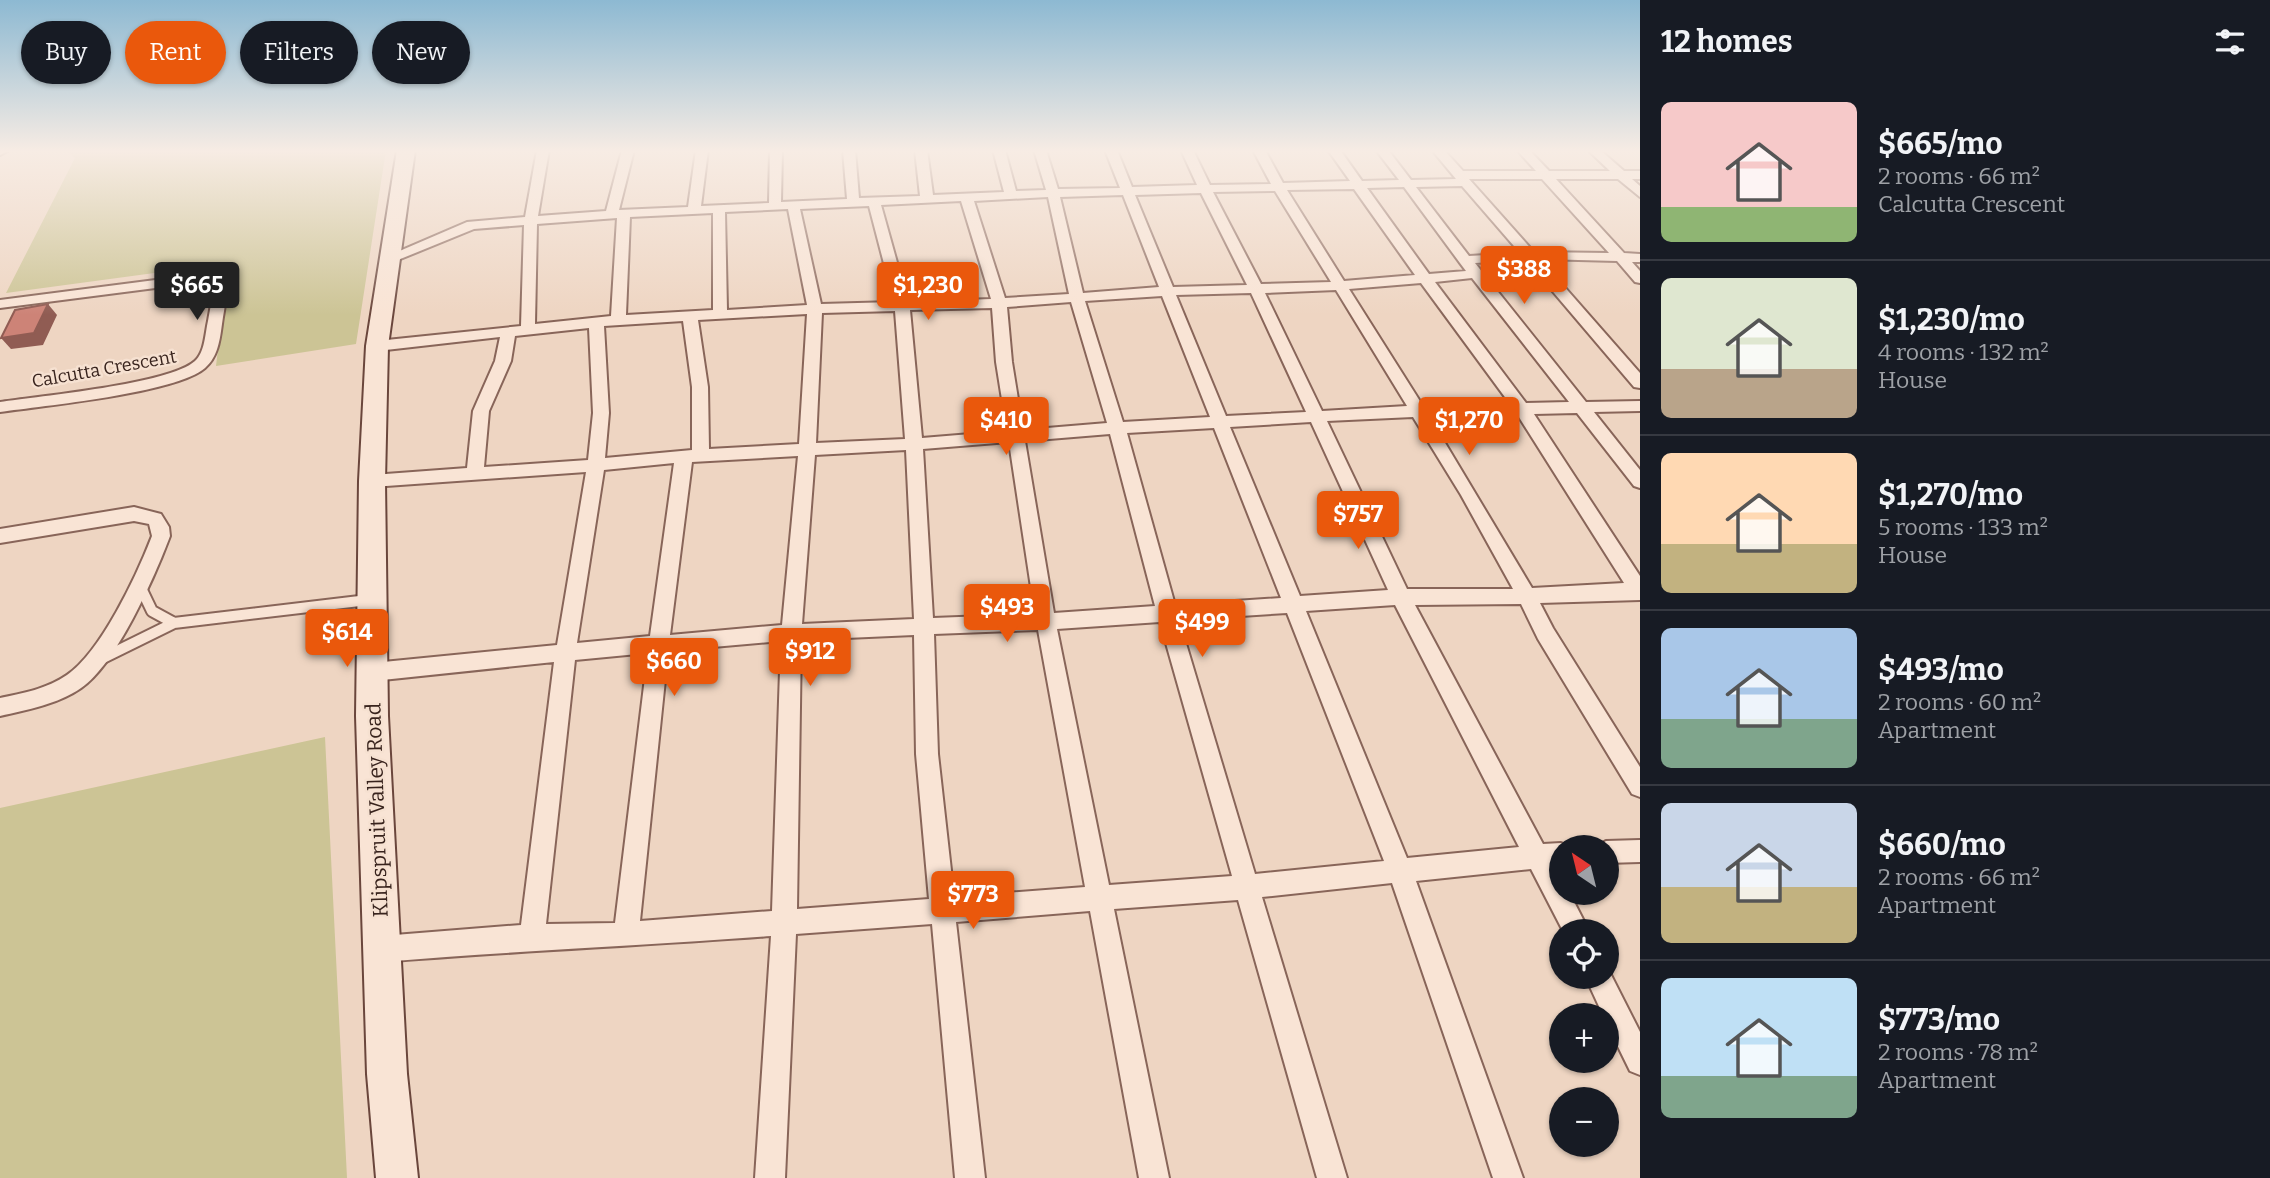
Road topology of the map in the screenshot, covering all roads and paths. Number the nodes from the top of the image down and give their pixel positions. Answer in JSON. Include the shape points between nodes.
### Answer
{"nodes":[{"id":1,"x":397,"y":205,"type":"edge"},
{"id":2,"x":533,"y":205,"type":"edge"},
{"id":3,"x":619,"y":205,"type":"edge"},
{"id":4,"x":695,"y":205,"type":"edge"},
{"id":5,"x":784,"y":205,"type":"joint"},
{"id":6,"x":865,"y":205,"type":"edge"},
{"id":7,"x":969,"y":205,"type":"edge"},
{"id":8,"x":1056,"y":205,"type":"edge"},
{"id":9,"x":1133,"y":205,"type":"edge"},
{"id":10,"x":1214,"y":205,"type":"edge"},
{"id":11,"x":1290,"y":205,"type":"edge"},
{"id":12,"x":1373,"y":205,"type":"edge"},
{"id":13,"x":1424,"y":205,"type":"edge"},
{"id":14,"x":1486,"y":205,"type":"edge"},
{"id":15,"x":1573,"y":205,"type":"edge"},
{"id":16,"x":719,"y":208,"type":"junction"},
{"id":17,"x":694,"y":209,"type":"junction"},
{"id":18,"x":618,"y":213,"type":"junction"},
{"id":19,"x":531,"y":220,"type":"junction"},
{"id":20,"x":1528,"y":255,"type":"junction"},
{"id":21,"x":1621,"y":258,"type":"junction"},
{"id":22,"x":1640,"y":258,"type":"edge"},
{"id":23,"x":388,"y":259,"type":"junction"},
{"id":24,"x":1465,"y":260,"type":"junction"},
{"id":25,"x":1476,"y":274,"type":"junction"},
{"id":26,"x":1426,"y":279,"type":"junction"},
{"id":27,"x":1640,"y":279,"type":"edge"},
{"id":28,"x":1342,"y":285,"type":"junction"},
{"id":29,"x":1255,"y":287,"type":"junction"},
{"id":30,"x":1169,"y":290,"type":"junction"},
{"id":31,"x":1077,"y":298,"type":"junction"},
{"id":32,"x":999,"y":303,"type":"junction"},
{"id":33,"x":0,"y":304,"type":"edge"},
{"id":34,"x":902,"y":305,"type":"junction"},
{"id":35,"x":816,"y":309,"type":"junction"},
{"id":36,"x":720,"y":314,"type":"junction"},
{"id":37,"x":690,"y":317,"type":"junction"},
{"id":38,"x":618,"y":320,"type":"junction"},
{"id":39,"x":596,"y":322,"type":"junction"},
{"id":40,"x":528,"y":329,"type":"junction"},
{"id":41,"x":508,"y":332,"type":"junction"},
{"id":42,"x":377,"y":346,"type":"junction"},
{"id":43,"x":1640,"y":383,"type":"edge"},
{"id":44,"x":1640,"y":406,"type":"edge"},
{"id":45,"x":0,"y":407,"type":"edge"},
{"id":46,"x":1583,"y":407,"type":"junction"},
{"id":47,"x":1523,"y":410,"type":"junction"},
{"id":48,"x":1417,"y":411,"type":"junction"},
{"id":49,"x":1315,"y":416,"type":"junction"},
{"id":50,"x":1219,"y":424,"type":"junction"},
{"id":51,"x":1117,"y":428,"type":"junction"},
{"id":52,"x":1017,"y":437,"type":"junction"},
{"id":53,"x":914,"y":444,"type":"junction"},
{"id":54,"x":807,"y":449,"type":"junction"},
{"id":55,"x":693,"y":455,"type":"junction"},
{"id":56,"x":596,"y":465,"type":"junction"},
{"id":57,"x":475,"y":473,"type":"junction"},
{"id":58,"x":372,"y":481,"type":"junction"},
{"id":59,"x":1640,"y":481,"type":"edge"},
{"id":60,"x":0,"y":536,"type":"edge"},
{"id":61,"x":139,"y":583,"type":"junction"},
{"id":62,"x":1639,"y":591,"type":"edge"},
{"id":63,"x":1526,"y":594,"type":"junction"},
{"id":64,"x":1401,"y":597,"type":"junction"},
{"id":65,"x":372,"y":599,"type":"junction"},
{"id":66,"x":1290,"y":603,"type":"junction"},
{"id":67,"x":1167,"y":612,"type":"junction"},
{"id":68,"x":174,"y":622,"type":"junction"},
{"id":69,"x":1046,"y":622,"type":"junction"},
{"id":70,"x":925,"y":626,"type":"junction"},
{"id":71,"x":791,"y":632,"type":"junction"},
{"id":72,"x":659,"y":643,"type":"junction"},
{"id":73,"x":566,"y":651,"type":"junction"},
{"id":74,"x":94,"y":664,"type":"junction"},
{"id":75,"x":373,"y":672,"type":"junction"},
{"id":76,"x":0,"y":707,"type":"edge"},
{"id":77,"x":1640,"y":788,"type":"edge"},
{"id":78,"x":1640,"y":851,"type":"edge"},
{"id":79,"x":1619,"y":852,"type":"edge"},
{"id":80,"x":1549,"y":854,"type":"edge"},
{"id":81,"x":1400,"y":871,"type":"junction"},
{"id":82,"x":1246,"y":887,"type":"junction"},
{"id":83,"x":1099,"y":898,"type":"junction"},
{"id":84,"x":943,"y":911,"type":"junction"},
{"id":85,"x":784,"y":921,"type":"junction"},
{"id":86,"x":626,"y":934,"type":"junction"},
{"id":87,"x":531,"y":937,"type":"junction"},
{"id":88,"x":382,"y":949,"type":"junction"},
{"id":89,"x":1604,"y":989,"type":"edge"},
{"id":90,"x":1640,"y":1061,"type":"edge"},
{"id":91,"x":397,"y":1178,"type":"edge"},
{"id":92,"x":770,"y":1178,"type":"edge"},
{"id":93,"x":970,"y":1178,"type":"edge"},
{"id":94,"x":1154,"y":1178,"type":"edge"},
{"id":95,"x":1332,"y":1178,"type":"edge"},
{"id":96,"x":1508,"y":1178,"type":"edge"}],
"edges":[{"from":1,"to":23,"type":"main road","name":"Klipspruit Valley Road"},
{"from":2,"to":19,"type":"street"},
{"from":3,"to":18,"type":"street"},
{"from":4,"to":17,"type":"street"},
{"from":5,"to":16,"type":"street"},
{"from":5,"to":35,"type":"street"},
{"from":6,"to":34,"type":"street"},
{"from":7,"to":32,"type":"street"},
{"from":8,"to":31,"type":"street"},
{"from":9,"to":30,"type":"street"},
{"from":10,"to":29,"type":"street"},
{"from":11,"to":28,"type":"street"},
{"from":12,"to":26,"type":"street"},
{"from":13,"to":24,"type":"street"},
{"from":14,"to":20,"type":"street"},
{"from":15,"to":21,"type":"street"},
{"from":16,"to":17,"type":"street"},
{"from":16,"to":36,"type":"street"},
{"from":17,"to":18,"type":"street"},
{"from":18,"to":19,"type":"street"},
{"from":18,"to":38,"type":"street"},
{"from":19,"to":23,"type":"street","via":[[472,225]]},
{"from":19,"to":40,"type":"street"},
{"from":20,"to":21,"type":"street"},
{"from":20,"to":24,"type":"street"},
{"from":20,"to":43,"type":"street"},
{"from":21,"to":22,"type":"street"},
{"from":21,"to":27,"type":"street"},
{"from":23,"to":42,"type":"main road","name":"Klipspruit Valley Road"},
{"from":24,"to":25,"type":"street"},
{"from":25,"to":26,"type":"street"},
{"from":25,"to":46,"type":"street"},
{"from":26,"to":28,"type":"street"},
{"from":26,"to":47,"type":"street"},
{"from":28,"to":29,"type":"street"},
{"from":28,"to":48,"type":"street"},
{"from":29,"to":30,"type":"street"},
{"from":29,"to":49,"type":"street"},
{"from":30,"to":31,"type":"street"},
{"from":30,"to":50,"type":"street"},
{"from":31,"to":32,"type":"street"},
{"from":31,"to":51,"type":"street"},
{"from":32,"to":34,"type":"street"},
{"from":32,"to":52,"type":"street"},
{"from":33,"to":45,"type":"street","name":"Calcutta Crescent","via":[[201,278],[215,280],[220,292],[211,343],[193,370],[161,381]]},
{"from":34,"to":35,"type":"street"},
{"from":34,"to":53,"type":"street"},
{"from":35,"to":36,"type":"street"},
{"from":35,"to":54,"type":"street"},
{"from":36,"to":37,"type":"street"},
{"from":37,"to":38,"type":"street"},
{"from":37,"to":55,"type":"street","via":[[700,387]]},
{"from":38,"to":39,"type":"street"},
{"from":39,"to":40,"type":"street"},
{"from":39,"to":56,"type":"street","via":[[601,413]]},
{"from":40,"to":41,"type":"street"},
{"from":41,"to":42,"type":"street"},
{"from":41,"to":57,"type":"street","via":[[503,361],[481,411]]},
{"from":42,"to":58,"type":"main road","name":"Klipspruit Valley Road"},
{"from":44,"to":46,"type":"street"},
{"from":46,"to":47,"type":"street"},
{"from":46,"to":59,"type":"street"},
{"from":47,"to":48,"type":"street"},
{"from":47,"to":62,"type":"street"},
{"from":48,"to":49,"type":"street"},
{"from":48,"to":63,"type":"street"},
{"from":49,"to":50,"type":"street"},
{"from":49,"to":64,"type":"street"},
{"from":50,"to":51,"type":"street"},
{"from":50,"to":66,"type":"street"},
{"from":51,"to":52,"type":"street"},
{"from":51,"to":67,"type":"street"},
{"from":52,"to":53,"type":"street"},
{"from":52,"to":69,"type":"street"},
{"from":53,"to":54,"type":"street"},
{"from":53,"to":70,"type":"street"},
{"from":54,"to":55,"type":"street"},
{"from":54,"to":71,"type":"street"},
{"from":55,"to":56,"type":"street"},
{"from":55,"to":72,"type":"street"},
{"from":56,"to":57,"type":"street"},
{"from":56,"to":73,"type":"street"},
{"from":57,"to":58,"type":"street"},
{"from":58,"to":65,"type":"main road","name":"Klipspruit Valley Road"},
{"from":60,"to":61,"type":"street","via":[[144,514],[155,519],[161,536]]},
{"from":61,"to":68,"type":"lane","via":[[152,611]]},
{"from":61,"to":74,"type":"street"},
{"from":62,"to":63,"type":"street"},
{"from":63,"to":64,"type":"street"},
{"from":63,"to":77,"type":"street"},
{"from":64,"to":66,"type":"street"},
{"from":64,"to":80,"type":"street"},
{"from":65,"to":68,"type":"lane"},
{"from":65,"to":75,"type":"main road","name":"Klipspruit Valley Road"},
{"from":66,"to":67,"type":"street"},
{"from":66,"to":81,"type":"street"},
{"from":67,"to":69,"type":"street"},
{"from":67,"to":82,"type":"street"},
{"from":68,"to":74,"type":"lane"},
{"from":69,"to":70,"type":"street"},
{"from":69,"to":83,"type":"street"},
{"from":70,"to":71,"type":"street"},
{"from":70,"to":84,"type":"street","via":[[927,754]]},
{"from":71,"to":72,"type":"street"},
{"from":71,"to":85,"type":"street"},
{"from":72,"to":73,"type":"street"},
{"from":72,"to":86,"type":"street"},
{"from":73,"to":75,"type":"street"},
{"from":73,"to":87,"type":"street"},
{"from":74,"to":76,"type":"street","via":[[67,686]]},
{"from":75,"to":88,"type":"main road","name":"Klipspruit Valley Road"},
{"from":78,"to":79,"type":"street"},
{"from":80,"to":81,"type":"street"},
{"from":81,"to":82,"type":"street"},
{"from":81,"to":96,"type":"street"},
{"from":82,"to":83,"type":"street"},
{"from":82,"to":95,"type":"street"},
{"from":83,"to":84,"type":"street"},
{"from":83,"to":94,"type":"street"},
{"from":84,"to":85,"type":"street"},
{"from":84,"to":93,"type":"street"},
{"from":85,"to":86,"type":"street"},
{"from":85,"to":92,"type":"street"},
{"from":86,"to":87,"type":"street"},
{"from":87,"to":88,"type":"street"},
{"from":88,"to":91,"type":"main road","name":"Klipspruit Valley Road"},
{"from":89,"to":90,"type":"street"}]}
